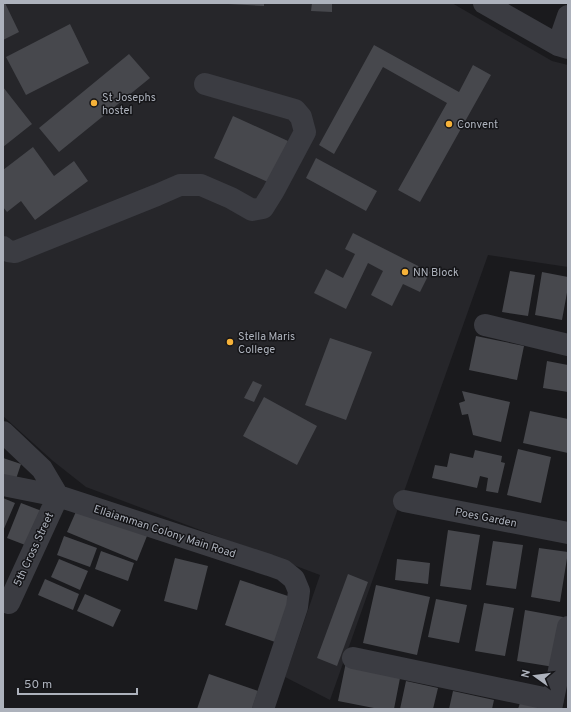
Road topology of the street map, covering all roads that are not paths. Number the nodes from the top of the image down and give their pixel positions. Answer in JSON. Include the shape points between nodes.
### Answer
{"nodes":[{"id":1,"x":484,"y":3,"type":"edge"},
{"id":2,"x":568,"y":16,"type":"edge"},
{"id":3,"x":563,"y":46,"type":"edge"},
{"id":4,"x":205,"y":84,"type":"dead end"},
{"id":5,"x":3,"y":247,"type":"edge"},
{"id":6,"x":485,"y":325,"type":"dead end"},
{"id":7,"x":568,"y":345,"type":"edge"},
{"id":8,"x":3,"y":432,"type":"edge"},
{"id":9,"x":3,"y":485,"type":"edge"},
{"id":10,"x":58,"y":496,"type":"junction"},
{"id":11,"x":404,"y":501,"type":"dead end"},
{"id":12,"x":568,"y":533,"type":"edge"},
{"id":13,"x":6,"y":602,"type":"edge"},
{"id":14,"x":568,"y":627,"type":"edge"},
{"id":15,"x":353,"y":658,"type":"dead end"},
{"id":16,"x":552,"y":704,"type":"edge"},
{"id":17,"x":263,"y":709,"type":"edge"}],
"edges":[{"from":1,"to":3,"type":"street"},
{"from":2,"to":3,"type":"street"},
{"from":4,"to":5,"type":"street","via":[[295,110],[301,117],[305,132],[263,208],[252,210],[201,185],[180,185],[15,252]]},
{"from":6,"to":7,"type":"street"},
{"from":8,"to":10,"type":"street","via":[[42,469]]},
{"from":9,"to":10,"type":"street","name":"Ellaiamman Colony Main Road"},
{"from":10,"to":13,"type":"street","name":"5th Cross Street"},
{"from":10,"to":17,"type":"street","name":"Ellaiamman Colony Main Road","via":[[270,565],[283,570],[294,579],[299,591],[297,607]]},
{"from":11,"to":12,"type":"street","name":"Poes Garden"},
{"from":14,"to":16,"type":"street"},
{"from":15,"to":16,"type":"street"}]}
